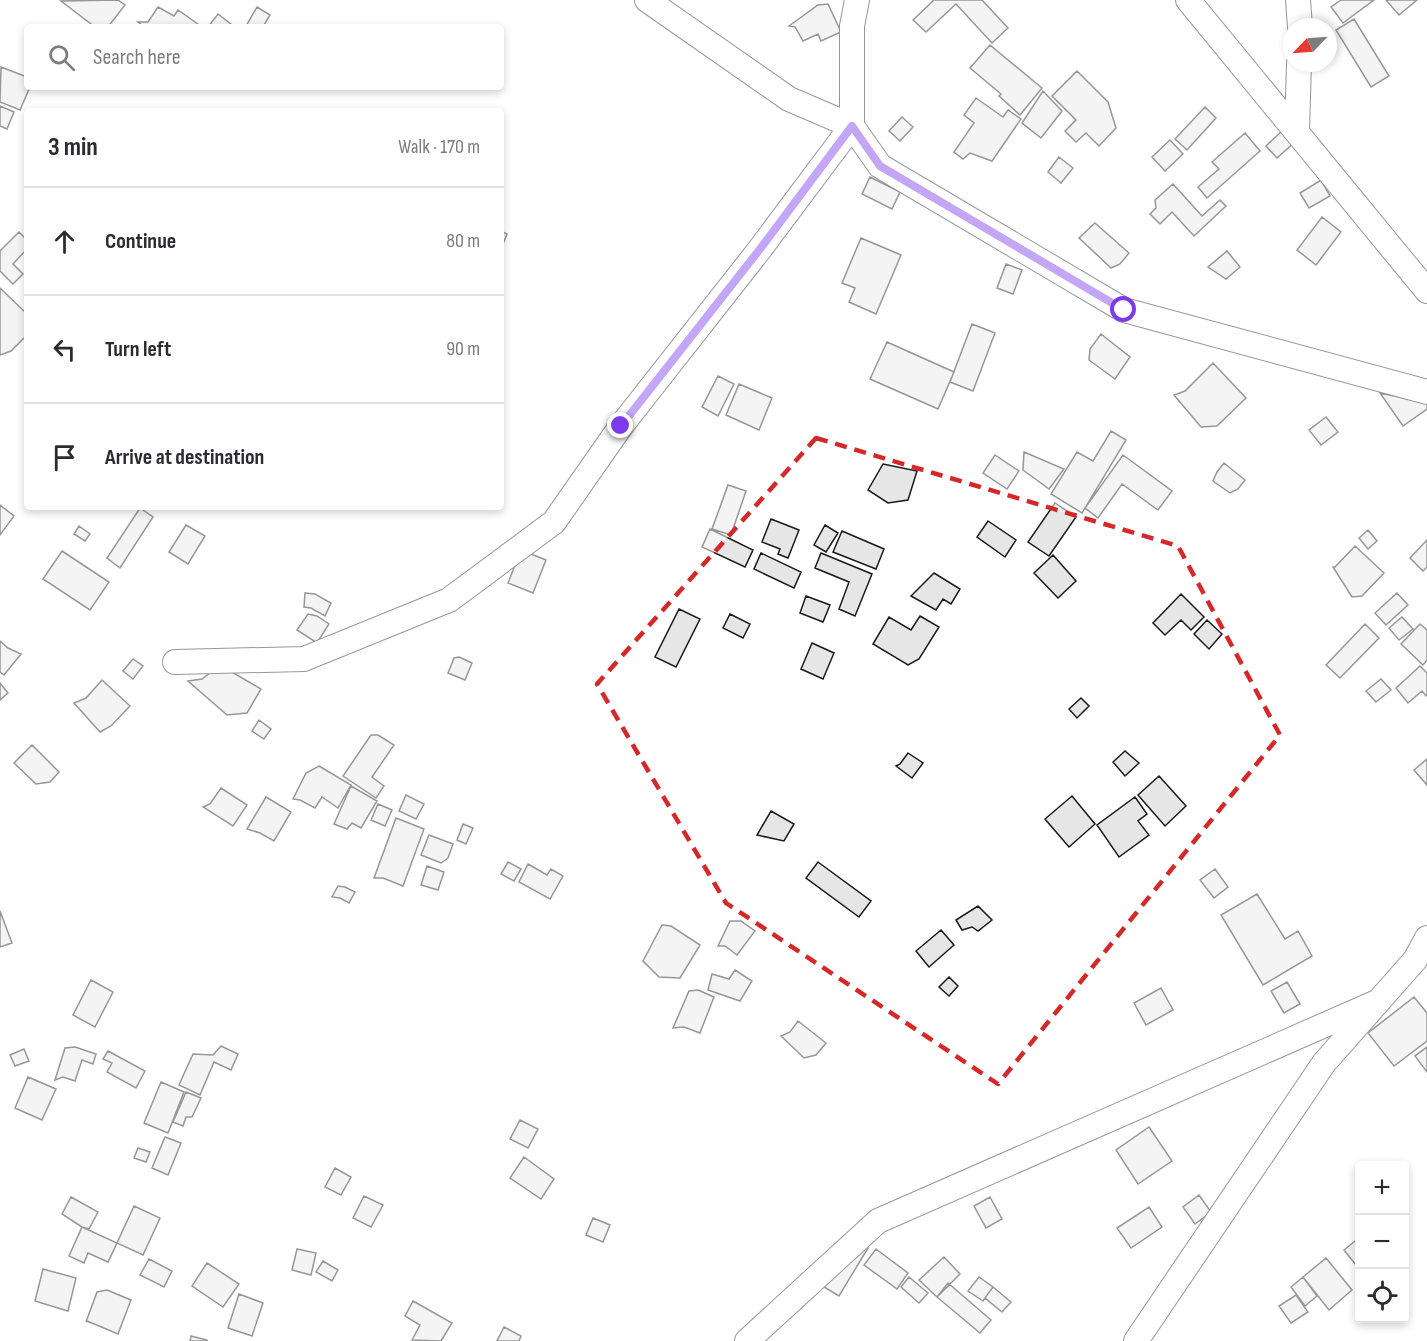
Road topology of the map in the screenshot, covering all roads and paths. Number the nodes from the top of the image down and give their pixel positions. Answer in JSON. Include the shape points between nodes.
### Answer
{"nodes":[{"id":1,"x":647,"y":0,"type":"edge"},
{"id":2,"x":857,"y":0,"type":"edge"},
{"id":3,"x":1188,"y":0,"type":"edge"},
{"id":4,"x":1298,"y":0,"type":"edge"},
{"id":5,"x":1299,"y":18,"type":"edge"},
{"id":6,"x":1299,"y":72,"type":"edge"},
{"id":7,"x":852,"y":126,"type":"junction"},
{"id":8,"x":1297,"y":131,"type":"junction"},
{"id":9,"x":1427,"y":291,"type":"edge"},
{"id":10,"x":1427,"y":392,"type":"edge"},
{"id":11,"x":175,"y":662,"type":"dead end"},
{"id":12,"x":1427,"y":938,"type":"edge"},
{"id":13,"x":1377,"y":1002,"type":"junction"},
{"id":14,"x":747,"y":1341,"type":"edge"},
{"id":15,"x":1136,"y":1341,"type":"edge"}],
"edges":[{"from":1,"to":7,"type":"street","via":[[789,99]]},
{"from":2,"to":7,"type":"street","via":[[852,26]]},
{"from":3,"to":8,"type":"street"},
{"from":4,"to":5,"type":"street"},
{"from":6,"to":8,"type":"street"},
{"from":7,"to":10,"type":"street","via":[[880,166],[1124,310]]},
{"from":7,"to":11,"type":"street","via":[[621,426],[554,522],[449,600],[304,659]]},
{"from":8,"to":9,"type":"street"},
{"from":12,"to":13,"type":"street","via":[[1415,960]]},
{"from":13,"to":14,"type":"street","via":[[878,1221]]},
{"from":13,"to":15,"type":"street","via":[[1323,1063]]}]}
